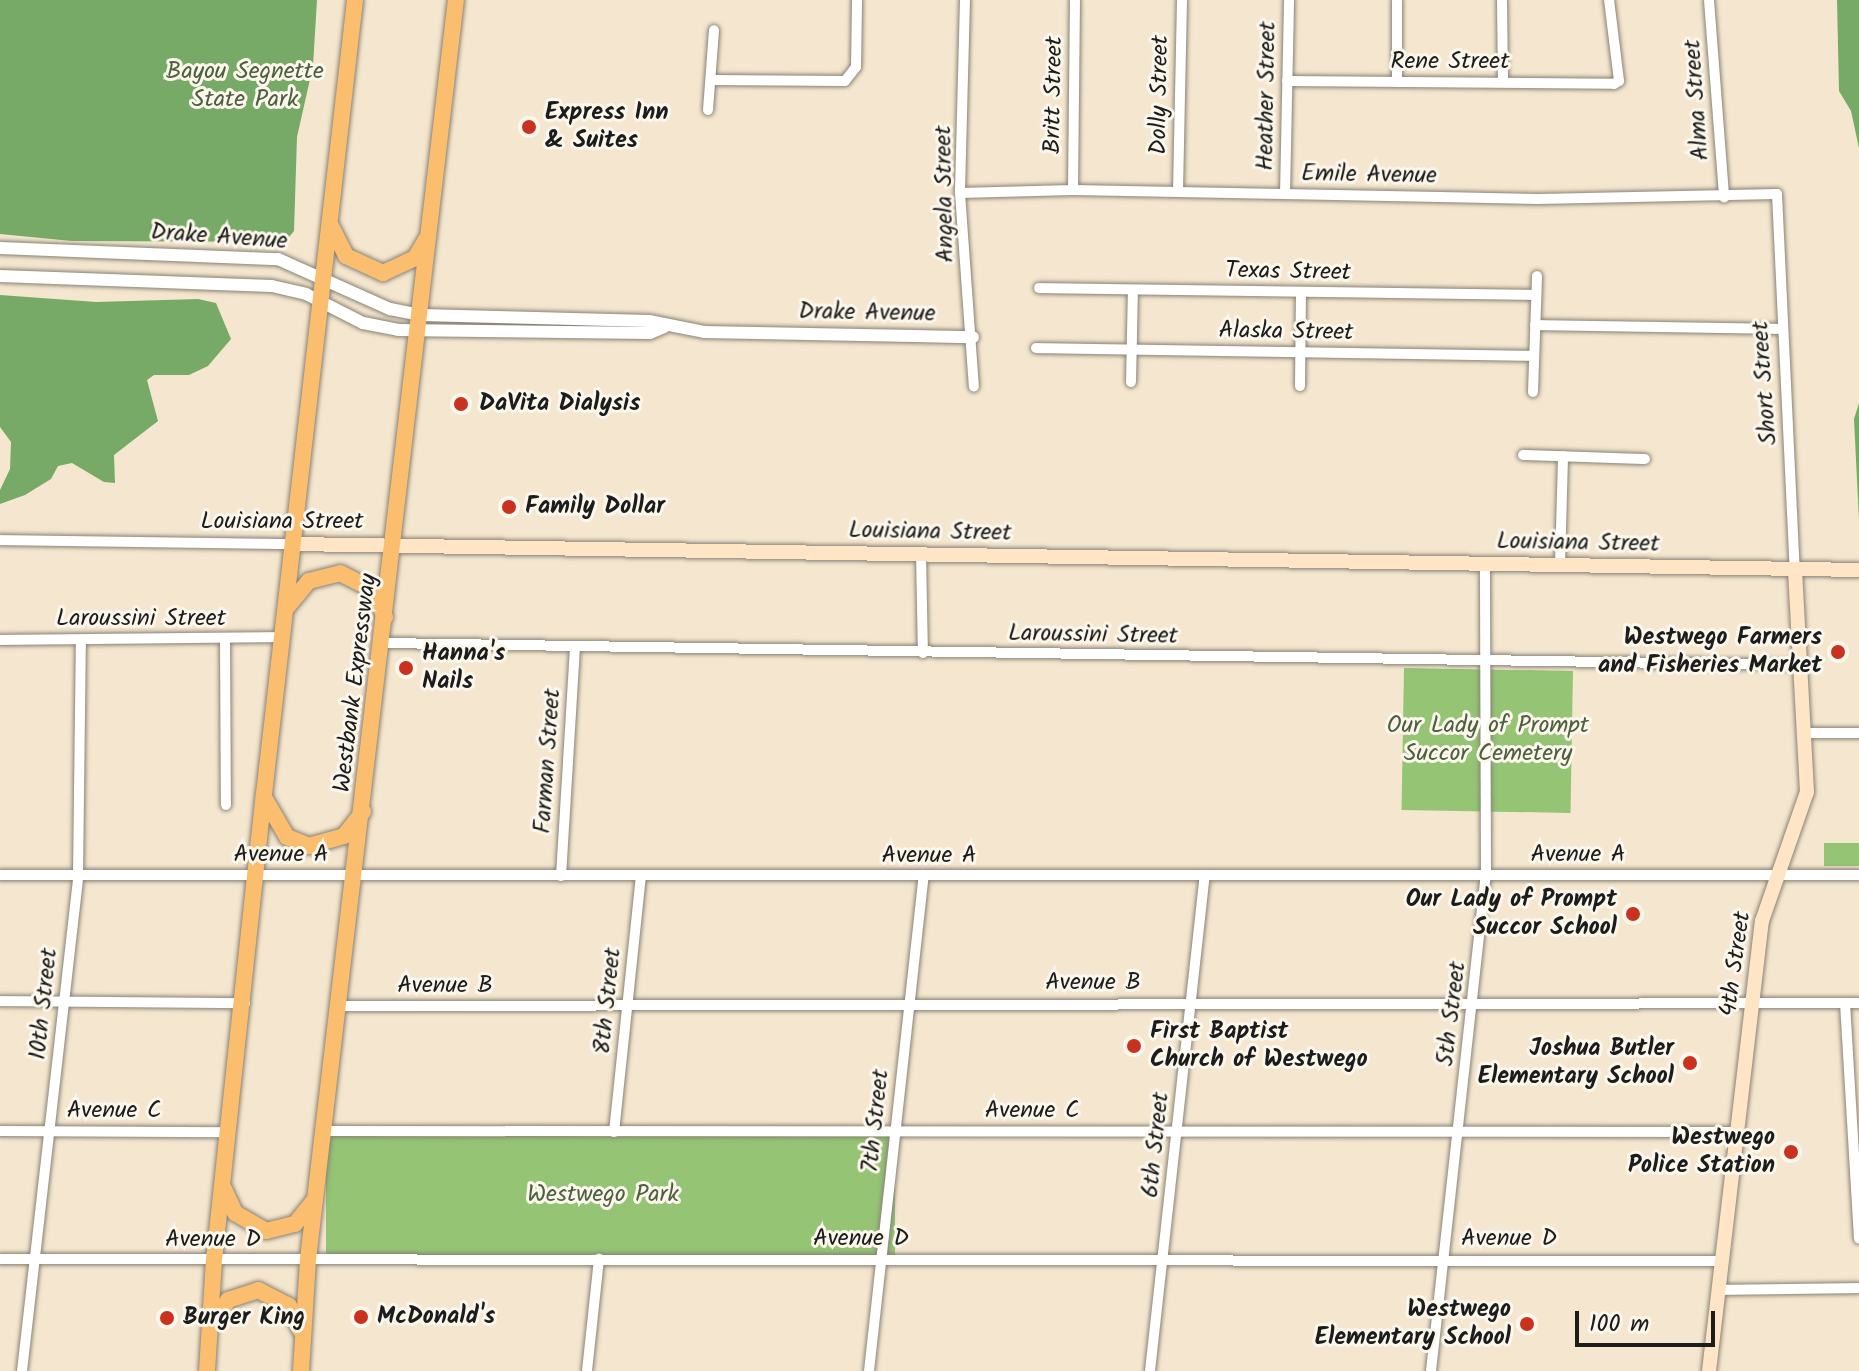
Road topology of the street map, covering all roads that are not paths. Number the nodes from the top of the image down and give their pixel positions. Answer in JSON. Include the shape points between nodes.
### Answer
{"nodes":[{"id":1,"x":355,"y":0,"type":"edge"},
{"id":2,"x":456,"y":0,"type":"edge"},
{"id":3,"x":857,"y":0,"type":"edge"},
{"id":4,"x":965,"y":0,"type":"edge"},
{"id":5,"x":1075,"y":0,"type":"edge"},
{"id":6,"x":1182,"y":0,"type":"edge"},
{"id":7,"x":1289,"y":0,"type":"edge"},
{"id":8,"x":1397,"y":0,"type":"edge"},
{"id":9,"x":1502,"y":0,"type":"edge"},
{"id":10,"x":1609,"y":0,"type":"edge"},
{"id":11,"x":1709,"y":0,"type":"edge"},
{"id":12,"x":714,"y":30,"type":"dead end"},
{"id":13,"x":711,"y":80,"type":"junction"},
{"id":14,"x":1287,"y":81,"type":"junction"},
{"id":15,"x":1397,"y":82,"type":"junction"},
{"id":16,"x":1503,"y":82,"type":"junction"},
{"id":17,"x":708,"y":110,"type":"dead end"},
{"id":18,"x":1073,"y":190,"type":"junction"},
{"id":19,"x":1178,"y":191,"type":"junction"},
{"id":20,"x":960,"y":193,"type":"junction"},
{"id":21,"x":1285,"y":194,"type":"junction"},
{"id":22,"x":1777,"y":194,"type":"joint"},
{"id":23,"x":1724,"y":197,"type":"junction"},
{"id":24,"x":330,"y":221,"type":"junction"},
{"id":25,"x":431,"y":231,"type":"junction"},
{"id":26,"x":0,"y":248,"type":"edge"},
{"id":27,"x":0,"y":276,"type":"edge"},
{"id":28,"x":323,"y":276,"type":"junction"},
{"id":29,"x":1537,"y":276,"type":"dead end"},
{"id":30,"x":1039,"y":288,"type":"dead end"},
{"id":31,"x":1133,"y":290,"type":"junction"},
{"id":32,"x":1301,"y":292,"type":"junction"},
{"id":33,"x":1536,"y":295,"type":"junction"},
{"id":34,"x":320,"y":302,"type":"junction"},
{"id":35,"x":421,"y":323,"type":"junction"},
{"id":36,"x":1535,"y":325,"type":"junction"},
{"id":37,"x":1781,"y":329,"type":"junction"},
{"id":38,"x":973,"y":337,"type":"junction"},
{"id":39,"x":1036,"y":348,"type":"dead end"},
{"id":40,"x":1132,"y":349,"type":"junction"},
{"id":41,"x":1300,"y":352,"type":"junction"},
{"id":42,"x":1534,"y":356,"type":"junction"},
{"id":43,"x":1131,"y":382,"type":"dead end"},
{"id":44,"x":974,"y":386,"type":"dead end"},
{"id":45,"x":1300,"y":386,"type":"dead end"},
{"id":46,"x":1533,"y":392,"type":"dead end"},
{"id":47,"x":1523,"y":455,"type":"dead end"},
{"id":48,"x":1563,"y":456,"type":"junction"},
{"id":49,"x":1645,"y":459,"type":"dead end"},
{"id":50,"x":0,"y":540,"type":"edge"},
{"id":51,"x":293,"y":544,"type":"junction"},
{"id":52,"x":396,"y":545,"type":"junction"},
{"id":53,"x":921,"y":553,"type":"junction"},
{"id":54,"x":1485,"y":563,"type":"junction"},
{"id":55,"x":1560,"y":565,"type":"junction"},
{"id":56,"x":1795,"y":569,"type":"junction"},
{"id":57,"x":1859,"y":570,"type":"edge"},
{"id":58,"x":285,"y":612,"type":"junction"},
{"id":59,"x":387,"y":623,"type":"junction"},
{"id":60,"x":282,"y":637,"type":"junction"},
{"id":61,"x":225,"y":639,"type":"junction"},
{"id":62,"x":0,"y":640,"type":"edge"},
{"id":63,"x":81,"y":640,"type":"junction"},
{"id":64,"x":384,"y":643,"type":"junction"},
{"id":65,"x":575,"y":649,"type":"junction"},
{"id":66,"x":923,"y":653,"type":"junction"},
{"id":67,"x":1484,"y":660,"type":"junction"},
{"id":68,"x":1801,"y":665,"type":"junction"},
{"id":69,"x":1804,"y":733,"type":"junction"},
{"id":70,"x":1859,"y":733,"type":"edge"},
{"id":71,"x":264,"y":794,"type":"junction"},
{"id":72,"x":226,"y":805,"type":"dead end"},
{"id":73,"x":365,"y":809,"type":"junction"},
{"id":74,"x":256,"y":874,"type":"junction"},
{"id":75,"x":357,"y":874,"type":"junction"},
{"id":76,"x":0,"y":875,"type":"edge"},
{"id":77,"x":924,"y":875,"type":"junction"},
{"id":78,"x":1205,"y":875,"type":"junction"},
{"id":79,"x":1486,"y":875,"type":"junction"},
{"id":80,"x":1775,"y":875,"type":"junction"},
{"id":81,"x":1859,"y":875,"type":"edge"},
{"id":82,"x":78,"y":876,"type":"junction"},
{"id":83,"x":561,"y":876,"type":"junction"},
{"id":84,"x":641,"y":876,"type":"junction"},
{"id":85,"x":0,"y":1001,"type":"edge"},
{"id":86,"x":65,"y":1002,"type":"junction"},
{"id":87,"x":910,"y":1002,"type":"junction"},
{"id":88,"x":1474,"y":1002,"type":"junction"},
{"id":89,"x":245,"y":1003,"type":"junction"},
{"id":90,"x":1192,"y":1003,"type":"junction"},
{"id":91,"x":1752,"y":1003,"type":"junction"},
{"id":92,"x":1845,"y":1003,"type":"junction"},
{"id":93,"x":1859,"y":1003,"type":"edge"},
{"id":94,"x":341,"y":1006,"type":"junction"},
{"id":95,"x":627,"y":1006,"type":"junction"},
{"id":96,"x":0,"y":1131,"type":"edge"},
{"id":97,"x":51,"y":1131,"type":"junction"},
{"id":98,"x":326,"y":1131,"type":"junction"},
{"id":99,"x":895,"y":1131,"type":"junction"},
{"id":100,"x":1177,"y":1131,"type":"junction"},
{"id":101,"x":1459,"y":1131,"type":"junction"},
{"id":102,"x":228,"y":1132,"type":"junction"},
{"id":103,"x":614,"y":1132,"type":"junction"},
{"id":104,"x":1737,"y":1132,"type":"junction"},
{"id":105,"x":222,"y":1184,"type":"junction"},
{"id":106,"x":318,"y":1194,"type":"junction"},
{"id":107,"x":1859,"y":1239,"type":"edge"},
{"id":108,"x":0,"y":1259,"type":"edge"},
{"id":109,"x":37,"y":1259,"type":"junction"},
{"id":110,"x":308,"y":1259,"type":"junction"},
{"id":111,"x":599,"y":1259,"type":"junction"},
{"id":112,"x":881,"y":1259,"type":"junction"},
{"id":113,"x":1163,"y":1259,"type":"junction"},
{"id":114,"x":1443,"y":1259,"type":"junction"},
{"id":115,"x":214,"y":1260,"type":"junction"},
{"id":116,"x":1722,"y":1261,"type":"junction"},
{"id":117,"x":1859,"y":1288,"type":"edge"},
{"id":118,"x":1718,"y":1290,"type":"junction"},
{"id":119,"x":302,"y":1336,"type":"junction"},
{"id":120,"x":208,"y":1345,"type":"junction"},
{"id":121,"x":22,"y":1371,"type":"edge"},
{"id":122,"x":207,"y":1371,"type":"edge"},
{"id":123,"x":301,"y":1371,"type":"edge"},
{"id":124,"x":587,"y":1371,"type":"edge"},
{"id":125,"x":869,"y":1371,"type":"edge"},
{"id":126,"x":1150,"y":1371,"type":"edge"},
{"id":127,"x":1431,"y":1371,"type":"edge"},
{"id":128,"x":1709,"y":1371,"type":"edge"}],
"edges":[{"from":1,"to":24,"type":"highway"},
{"from":2,"to":25,"type":"highway","name":"Westbank Expressway"},
{"from":3,"to":13,"type":"street","via":[[856,67],[851,77],[834,84]]},
{"from":4,"to":20,"type":"street","name":"Angela Street"},
{"from":5,"to":18,"type":"street","name":"Britt Street"},
{"from":6,"to":19,"type":"street","name":"Dolly Street"},
{"from":7,"to":14,"type":"street","name":"Heather Street"},
{"from":8,"to":15,"type":"street"},
{"from":9,"to":16,"type":"street"},
{"from":10,"to":16,"type":"street","name":"Rene Street","via":[[1619,81]]},
{"from":11,"to":23,"type":"street","name":"Alma Street"},
{"from":12,"to":13,"type":"street"},
{"from":13,"to":17,"type":"street"},
{"from":14,"to":15,"type":"street","name":"Rene Street"},
{"from":14,"to":21,"type":"street","name":"Heather Street"},
{"from":15,"to":16,"type":"street","name":"Rene Street"},
{"from":18,"to":19,"type":"street","name":"Emile Avenue"},
{"from":18,"to":20,"type":"street","name":"Emile Avenue"},
{"from":19,"to":21,"type":"street","name":"Emile Avenue"},
{"from":20,"to":38,"type":"street","name":"Angela Street"},
{"from":21,"to":23,"type":"street","name":"Emile Avenue"},
{"from":22,"to":23,"type":"street","name":"Emile Avenue"},
{"from":22,"to":37,"type":"street","name":"Short Street"},
{"from":24,"to":25,"type":"highway","via":[[346,256],[383,273],[415,258]]},
{"from":24,"to":28,"type":"highway"},
{"from":25,"to":35,"type":"highway","name":"Westbank Expressway"},
{"from":26,"to":28,"type":"street","name":"Drake Avenue","via":[[256,257]]},
{"from":27,"to":34,"type":"street","name":"Drake Avenue","via":[[272,286]]},
{"from":28,"to":34,"type":"highway"},
{"from":28,"to":35,"type":"street","name":"Drake Avenue"},
{"from":29,"to":33,"type":"street"},
{"from":30,"to":31,"type":"street","name":"Texas Street"},
{"from":31,"to":32,"type":"street","name":"Texas Street"},
{"from":31,"to":40,"type":"street"},
{"from":32,"to":33,"type":"street","name":"Texas Street"},
{"from":32,"to":41,"type":"street"},
{"from":33,"to":36,"type":"street"},
{"from":34,"to":35,"type":"street","name":"Drake Avenue","via":[[363,323]]},
{"from":34,"to":51,"type":"highway"},
{"from":35,"to":38,"type":"street","name":"Drake Avenue","via":[[650,333],[664,327]]},
{"from":35,"to":52,"type":"highway","name":"Westbank Expressway"},
{"from":36,"to":37,"type":"street"},
{"from":36,"to":42,"type":"street"},
{"from":37,"to":56,"type":"street","name":"Short Street"},
{"from":38,"to":44,"type":"street","name":"Angela Street"},
{"from":39,"to":40,"type":"street","name":"Alaska Street"},
{"from":40,"to":41,"type":"street","name":"Alaska Street"},
{"from":40,"to":43,"type":"street"},
{"from":41,"to":42,"type":"street","name":"Alaska Street"},
{"from":41,"to":45,"type":"street"},
{"from":42,"to":46,"type":"street"},
{"from":47,"to":48,"type":"street"},
{"from":48,"to":49,"type":"street"},
{"from":48,"to":55,"type":"street"},
{"from":50,"to":51,"type":"street","name":"Louisiana Street"},
{"from":51,"to":52,"type":"main road","name":"Louisiana Street"},
{"from":51,"to":58,"type":"highway"},
{"from":52,"to":53,"type":"main road","name":"Louisiana Street"},
{"from":52,"to":59,"type":"highway","name":"Westbank Expressway"},
{"from":53,"to":54,"type":"main road","name":"Louisiana Street"},
{"from":53,"to":66,"type":"street"},
{"from":54,"to":55,"type":"main road","name":"Louisiana Street"},
{"from":54,"to":67,"type":"street","name":"5th Street"},
{"from":55,"to":56,"type":"main road","name":"Louisiana Street"},
{"from":56,"to":57,"type":"main road","name":"Louisiana Street"},
{"from":56,"to":68,"type":"main road","name":"4th Street"},
{"from":58,"to":59,"type":"highway","via":[[309,581],[340,573],[372,589]]},
{"from":58,"to":60,"type":"highway"},
{"from":59,"to":64,"type":"highway","name":"Westbank Expressway"},
{"from":60,"to":61,"type":"street","name":"Laroussini Street"},
{"from":60,"to":71,"type":"highway"},
{"from":61,"to":63,"type":"street","name":"Laroussini Street"},
{"from":61,"to":72,"type":"street"},
{"from":62,"to":63,"type":"street","name":"Laroussini Street"},
{"from":63,"to":82,"type":"street","name":"10th Street"},
{"from":64,"to":65,"type":"street","name":"Laroussini Street"},
{"from":64,"to":73,"type":"highway","name":"Westbank Expressway"},
{"from":65,"to":66,"type":"street","name":"Laroussini Street"},
{"from":65,"to":83,"type":"street","name":"Farman Street"},
{"from":66,"to":67,"type":"street","name":"Laroussini Street"},
{"from":67,"to":68,"type":"street","name":"Laroussini Street"},
{"from":67,"to":79,"type":"street","name":"5th Street"},
{"from":68,"to":69,"type":"main road","name":"4th Street"},
{"from":69,"to":70,"type":"street"},
{"from":69,"to":80,"type":"main road","name":"4th Street","via":[[1804,809]]},
{"from":71,"to":73,"type":"highway","via":[[278,827],[309,846],[344,836]]},
{"from":71,"to":74,"type":"highway"},
{"from":73,"to":75,"type":"highway","name":"Westbank Expressway"},
{"from":74,"to":75,"type":"street","name":"Avenue A"},
{"from":74,"to":82,"type":"street","name":"Avenue A"},
{"from":74,"to":89,"type":"highway"},
{"from":75,"to":83,"type":"street","name":"Avenue A"},
{"from":75,"to":94,"type":"highway","name":"Westbank Expressway"},
{"from":76,"to":82,"type":"street","name":"Avenue A"},
{"from":77,"to":78,"type":"street","name":"Avenue A"},
{"from":77,"to":84,"type":"street","name":"Avenue A"},
{"from":77,"to":87,"type":"street","name":"7th Street"},
{"from":78,"to":79,"type":"street","name":"Avenue A"},
{"from":78,"to":90,"type":"street","name":"6th Street"},
{"from":79,"to":80,"type":"street","name":"Avenue A"},
{"from":79,"to":88,"type":"street","name":"5th Street"},
{"from":80,"to":81,"type":"street","name":"Avenue A"},
{"from":80,"to":91,"type":"main road","name":"4th Street","via":[[1762,921]]},
{"from":82,"to":86,"type":"street","name":"10th Street"},
{"from":83,"to":84,"type":"street","name":"Avenue A"},
{"from":84,"to":95,"type":"street","name":"8th Street"},
{"from":85,"to":86,"type":"street"},
{"from":86,"to":89,"type":"street"},
{"from":86,"to":97,"type":"street","name":"10th Street"},
{"from":87,"to":90,"type":"street","name":"Avenue B"},
{"from":87,"to":95,"type":"street","name":"Avenue B"},
{"from":87,"to":99,"type":"street","name":"7th Street"},
{"from":88,"to":90,"type":"street","name":"Avenue B"},
{"from":88,"to":91,"type":"street","name":"Avenue B"},
{"from":88,"to":101,"type":"street","name":"5th Street"},
{"from":89,"to":102,"type":"highway"},
{"from":90,"to":100,"type":"street","name":"6th Street"},
{"from":91,"to":92,"type":"street","name":"Avenue B"},
{"from":91,"to":104,"type":"main road","name":"4th Street"},
{"from":92,"to":93,"type":"street","name":"Avenue B"},
{"from":92,"to":107,"type":"street"},
{"from":94,"to":95,"type":"street","name":"Avenue B"},
{"from":94,"to":98,"type":"highway","name":"Westbank Expressway"},
{"from":95,"to":103,"type":"street","name":"8th Street"},
{"from":96,"to":97,"type":"street","name":"Avenue C"},
{"from":97,"to":102,"type":"street","name":"Avenue C"},
{"from":97,"to":109,"type":"street","name":"10th Street"},
{"from":98,"to":103,"type":"street","name":"Avenue C"},
{"from":98,"to":106,"type":"highway","name":"Westbank Expressway"},
{"from":99,"to":100,"type":"street","name":"Avenue C"},
{"from":99,"to":103,"type":"street","name":"Avenue C"},
{"from":99,"to":112,"type":"street","name":"7th Street"},
{"from":100,"to":101,"type":"street","name":"Avenue C"},
{"from":100,"to":113,"type":"street","name":"6th Street"},
{"from":101,"to":104,"type":"street","name":"Avenue C"},
{"from":101,"to":114,"type":"street","name":"5th Street"},
{"from":102,"to":105,"type":"highway"},
{"from":104,"to":116,"type":"main road","name":"4th Street"},
{"from":105,"to":106,"type":"highway","via":[[235,1213],[266,1231],[295,1224]]},
{"from":105,"to":115,"type":"highway"},
{"from":106,"to":110,"type":"highway","name":"Westbank Expressway"},
{"from":108,"to":109,"type":"street","name":"Avenue D"},
{"from":109,"to":115,"type":"street","name":"Avenue D"},
{"from":109,"to":121,"type":"street","name":"10th Street"},
{"from":110,"to":111,"type":"street","name":"Avenue D"},
{"from":110,"to":115,"type":"street","name":"Avenue D"},
{"from":110,"to":119,"type":"highway","name":"Westbank Expressway"},
{"from":111,"to":112,"type":"street","name":"Avenue D"},
{"from":111,"to":124,"type":"street"},
{"from":112,"to":113,"type":"street","name":"Avenue D"},
{"from":112,"to":125,"type":"street","name":"7th Street"},
{"from":113,"to":114,"type":"street","name":"Avenue D"},
{"from":113,"to":126,"type":"street","name":"6th Street"},
{"from":114,"to":116,"type":"street","name":"Avenue D"},
{"from":114,"to":127,"type":"street","name":"5th Street"},
{"from":115,"to":120,"type":"highway"},
{"from":116,"to":118,"type":"main road","name":"4th Street"},
{"from":117,"to":118,"type":"street"},
{"from":118,"to":128,"type":"main road","name":"4th Street"},
{"from":119,"to":120,"type":"highway","via":[[289,1306],[277,1296],[246,1291],[220,1308]]},
{"from":119,"to":123,"type":"highway","name":"Westbank Expressway"},
{"from":120,"to":122,"type":"highway"}]}
